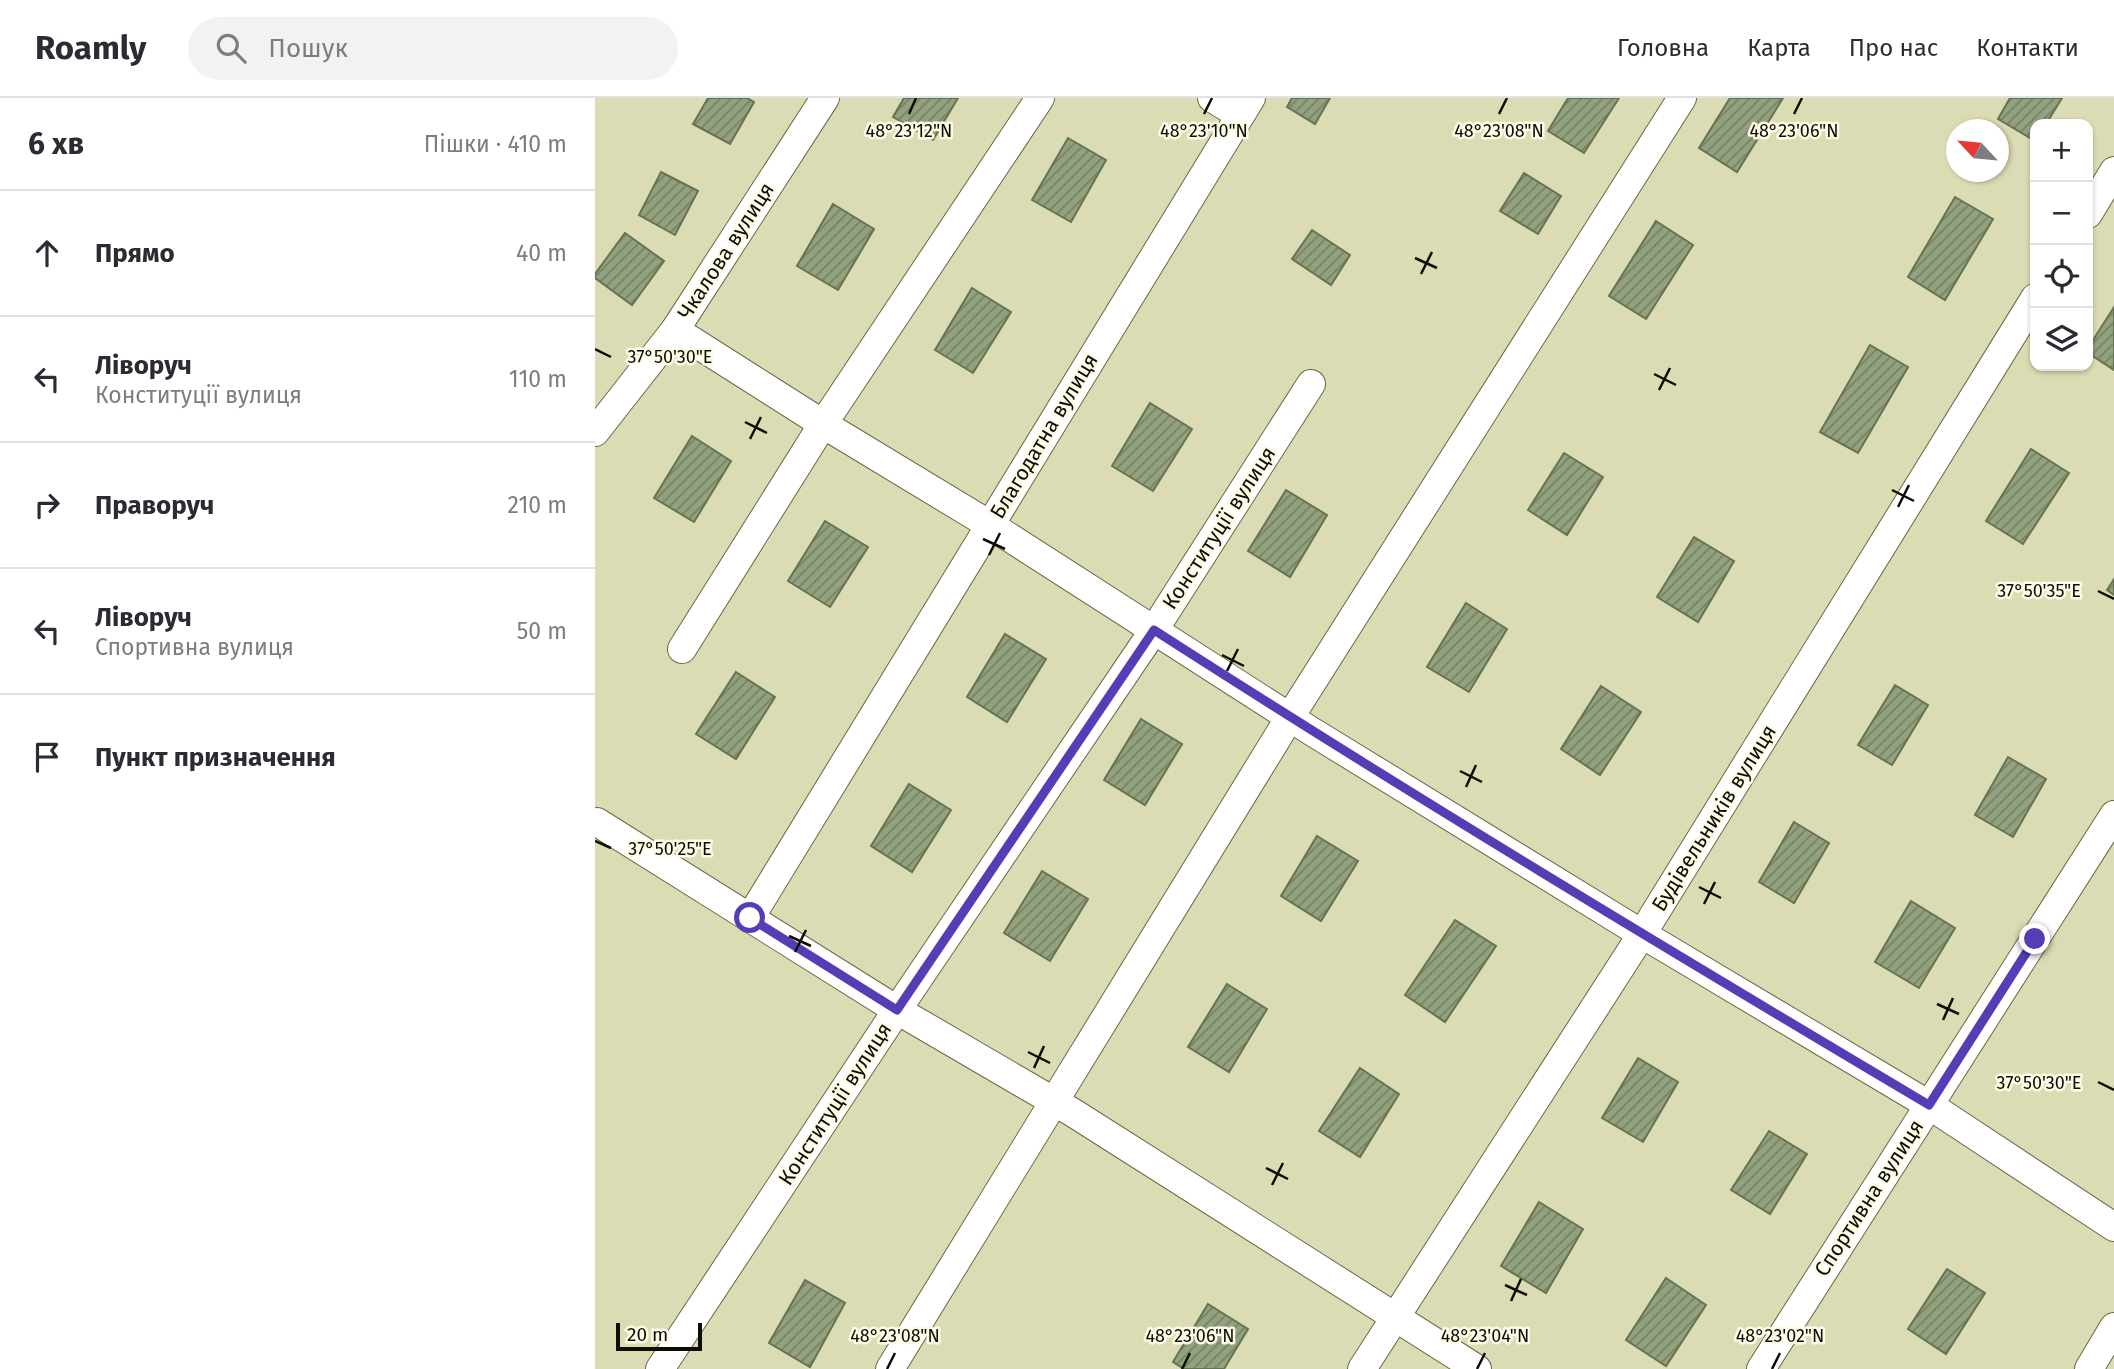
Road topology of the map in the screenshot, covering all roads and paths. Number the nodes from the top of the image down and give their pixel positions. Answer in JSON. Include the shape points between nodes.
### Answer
{"nodes":[{"id":1,"x":825,"y":98,"type":"edge"},
{"id":2,"x":1040,"y":98,"type":"edge"},
{"id":3,"x":1212,"y":98,"type":"edge"},
{"id":4,"x":1682,"y":98,"type":"edge"},
{"id":5,"x":1246,"y":107,"type":"edge"},
{"id":6,"x":2114,"y":171,"type":"edge"},
{"id":7,"x":2093,"y":206,"type":"edge"},
{"id":8,"x":2030,"y":306,"type":"edge"},
{"id":9,"x":675,"y":330,"type":"junction"},
{"id":10,"x":1311,"y":384,"type":"dead end"},
{"id":11,"x":823,"y":424,"type":"junction"},
{"id":12,"x":595,"y":432,"type":"edge"},
{"id":13,"x":990,"y":525,"type":"junction"},
{"id":14,"x":1154,"y":630,"type":"junction"},
{"id":15,"x":682,"y":649,"type":"dead end"},
{"id":16,"x":1290,"y":718,"type":"junction"},
{"id":17,"x":2114,"y":815,"type":"edge"},
{"id":18,"x":597,"y":822,"type":"dead end"},
{"id":19,"x":750,"y":918,"type":"junction"},
{"id":20,"x":1642,"y":934,"type":"junction"},
{"id":21,"x":897,"y":1010,"type":"junction"},
{"id":22,"x":1054,"y":1101,"type":"junction"},
{"id":23,"x":1929,"y":1105,"type":"junction"},
{"id":24,"x":2114,"y":1227,"type":"edge"},
{"id":25,"x":1397,"y":1317,"type":"junction"},
{"id":26,"x":2114,"y":1327,"type":"edge"},
{"id":27,"x":660,"y":1369,"type":"edge"},
{"id":28,"x":890,"y":1369,"type":"edge"},
{"id":29,"x":1362,"y":1369,"type":"edge"},
{"id":30,"x":1477,"y":1369,"type":"edge"},
{"id":31,"x":1761,"y":1369,"type":"edge"},
{"id":32,"x":2089,"y":1369,"type":"edge"}],
"edges":[{"from":1,"to":9,"type":"street","name":"Чкалова вулиця"},
{"from":2,"to":11,"type":"street"},
{"from":3,"to":5,"type":"street"},
{"from":4,"to":16,"type":"street"},
{"from":5,"to":13,"type":"street","name":"Благодатна вулиця"},
{"from":6,"to":7,"type":"street"},
{"from":8,"to":20,"type":"street","name":"Будівельників вулиця"},
{"from":9,"to":11,"type":"street"},
{"from":9,"to":12,"type":"street","name":"Чкалова вулиця"},
{"from":10,"to":14,"type":"street","name":"Конституції вулиця"},
{"from":11,"to":13,"type":"street"},
{"from":11,"to":15,"type":"street"},
{"from":13,"to":14,"type":"street"},
{"from":13,"to":19,"type":"street","name":"Благодатна вулиця"},
{"from":14,"to":16,"type":"street"},
{"from":14,"to":21,"type":"street","name":"Конституції вулиця"},
{"from":16,"to":20,"type":"street"},
{"from":16,"to":22,"type":"street"},
{"from":17,"to":23,"type":"street","name":"Спортивна вулиця"},
{"from":18,"to":19,"type":"street"},
{"from":19,"to":21,"type":"street"},
{"from":20,"to":23,"type":"street"},
{"from":20,"to":25,"type":"street","name":"Будівельників вулиця"},
{"from":21,"to":22,"type":"street"},
{"from":21,"to":27,"type":"street","name":"Конституції вулиця"},
{"from":22,"to":25,"type":"street"},
{"from":22,"to":28,"type":"street"},
{"from":23,"to":24,"type":"street"},
{"from":23,"to":31,"type":"street","name":"Спортивна вулиця"},
{"from":25,"to":29,"type":"street","name":"Будівельників вулиця"},
{"from":25,"to":30,"type":"street"},
{"from":26,"to":32,"type":"street"}]}
